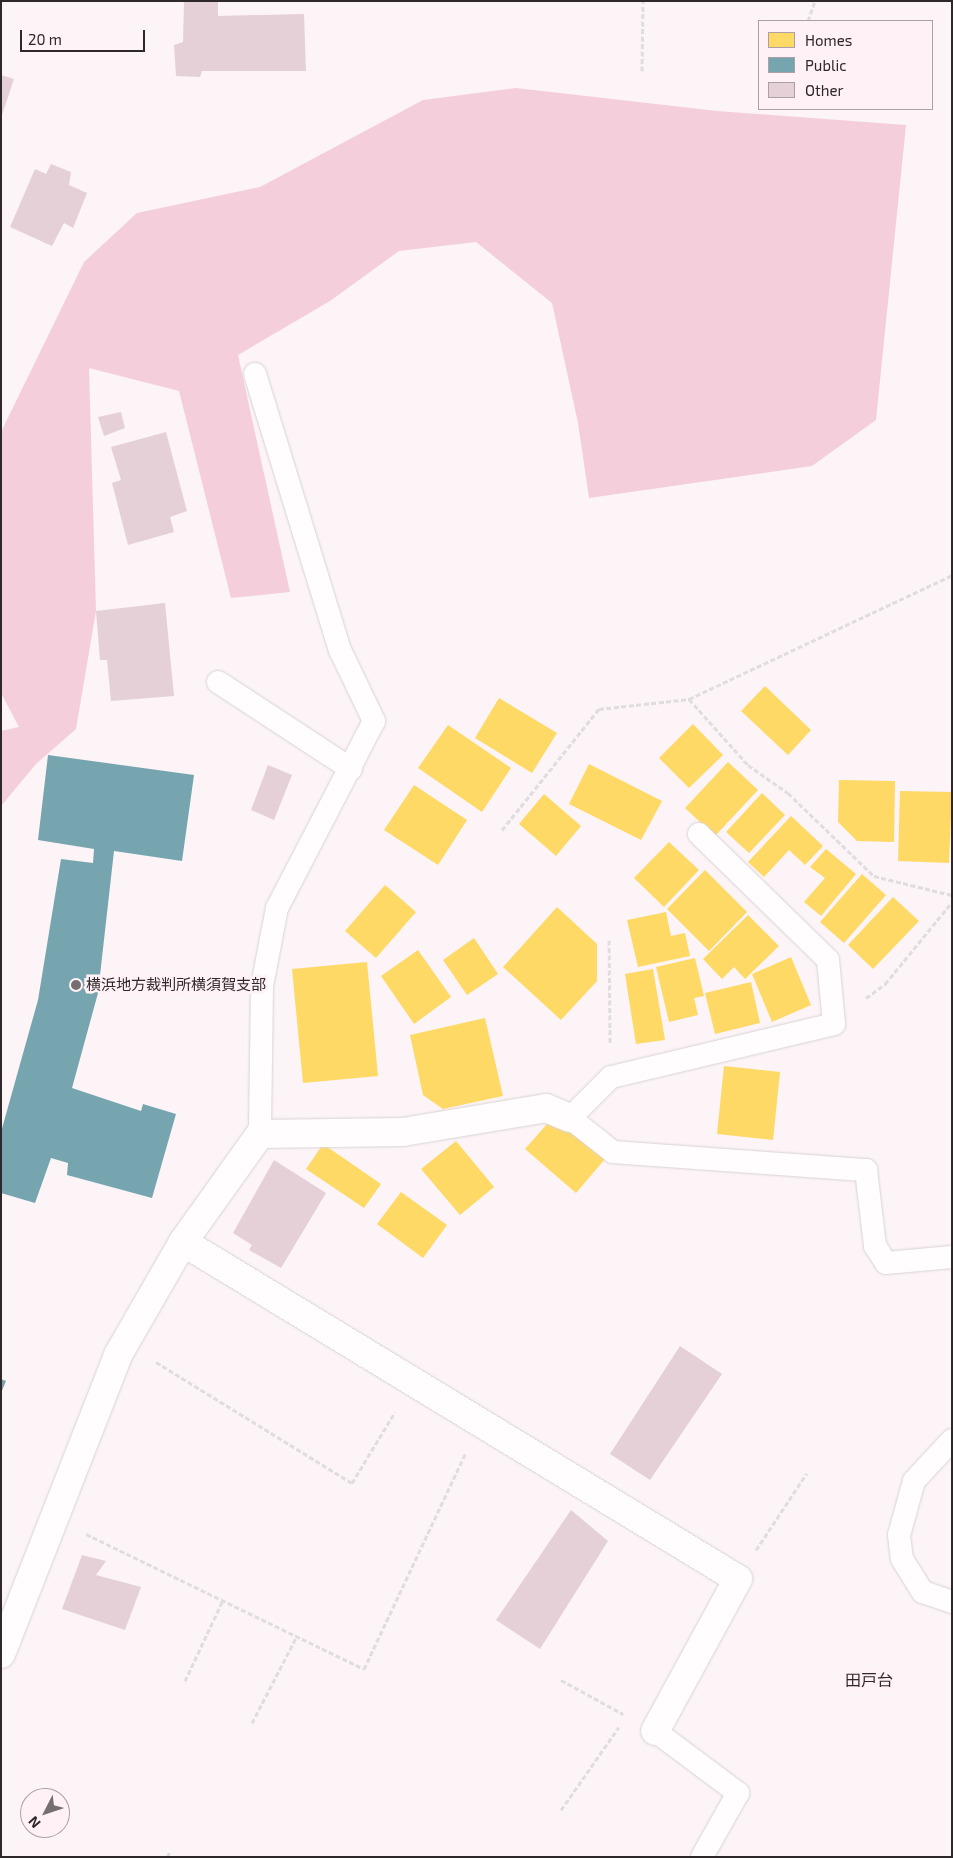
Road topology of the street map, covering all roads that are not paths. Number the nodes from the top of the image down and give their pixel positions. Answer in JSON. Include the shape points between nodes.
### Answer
{"nodes":[{"id":1,"x":255,"y":374,"type":"dead end"},
{"id":2,"x":218,"y":682,"type":"dead end"},
{"id":3,"x":351,"y":769,"type":"junction"},
{"id":4,"x":699,"y":834,"type":"dead end"},
{"id":5,"x":570,"y":1118,"type":"junction"},
{"id":6,"x":260,"y":1134,"type":"junction"},
{"id":7,"x":183,"y":1242,"type":"junction"},
{"id":8,"x":952,"y":1258,"type":"edge"},
{"id":9,"x":952,"y":1440,"type":"edge"},
{"id":10,"x":952,"y":1602,"type":"edge"},
{"id":11,"x":1,"y":1654,"type":"edge"},
{"id":12,"x":655,"y":1732,"type":"joint"},
{"id":13,"x":702,"y":1857,"type":"edge"}],
"edges":[{"from":1,"to":3,"type":"lane","via":[[340,650],[374,721]]},
{"from":2,"to":3,"type":"lane"},
{"from":3,"to":6,"type":"lane","via":[[277,908],[262,986]]},
{"from":4,"to":5,"type":"lane","via":[[828,960],[834,1024],[610,1077]]},
{"from":5,"to":6,"type":"street","via":[[546,1108],[403,1132]]},
{"from":5,"to":8,"type":"lane","via":[[613,1152],[866,1170],[875,1246],[886,1263]]},
{"from":6,"to":7,"type":"street"},
{"from":7,"to":11,"type":"street","via":[[125,1343]]},
{"from":7,"to":12,"type":"street","via":[[738,1579]]},
{"from":9,"to":10,"type":"lane","via":[[914,1481],[899,1535],[902,1559],[923,1592]]},
{"from":12,"to":13,"type":"lane","via":[[738,1793]]}]}
